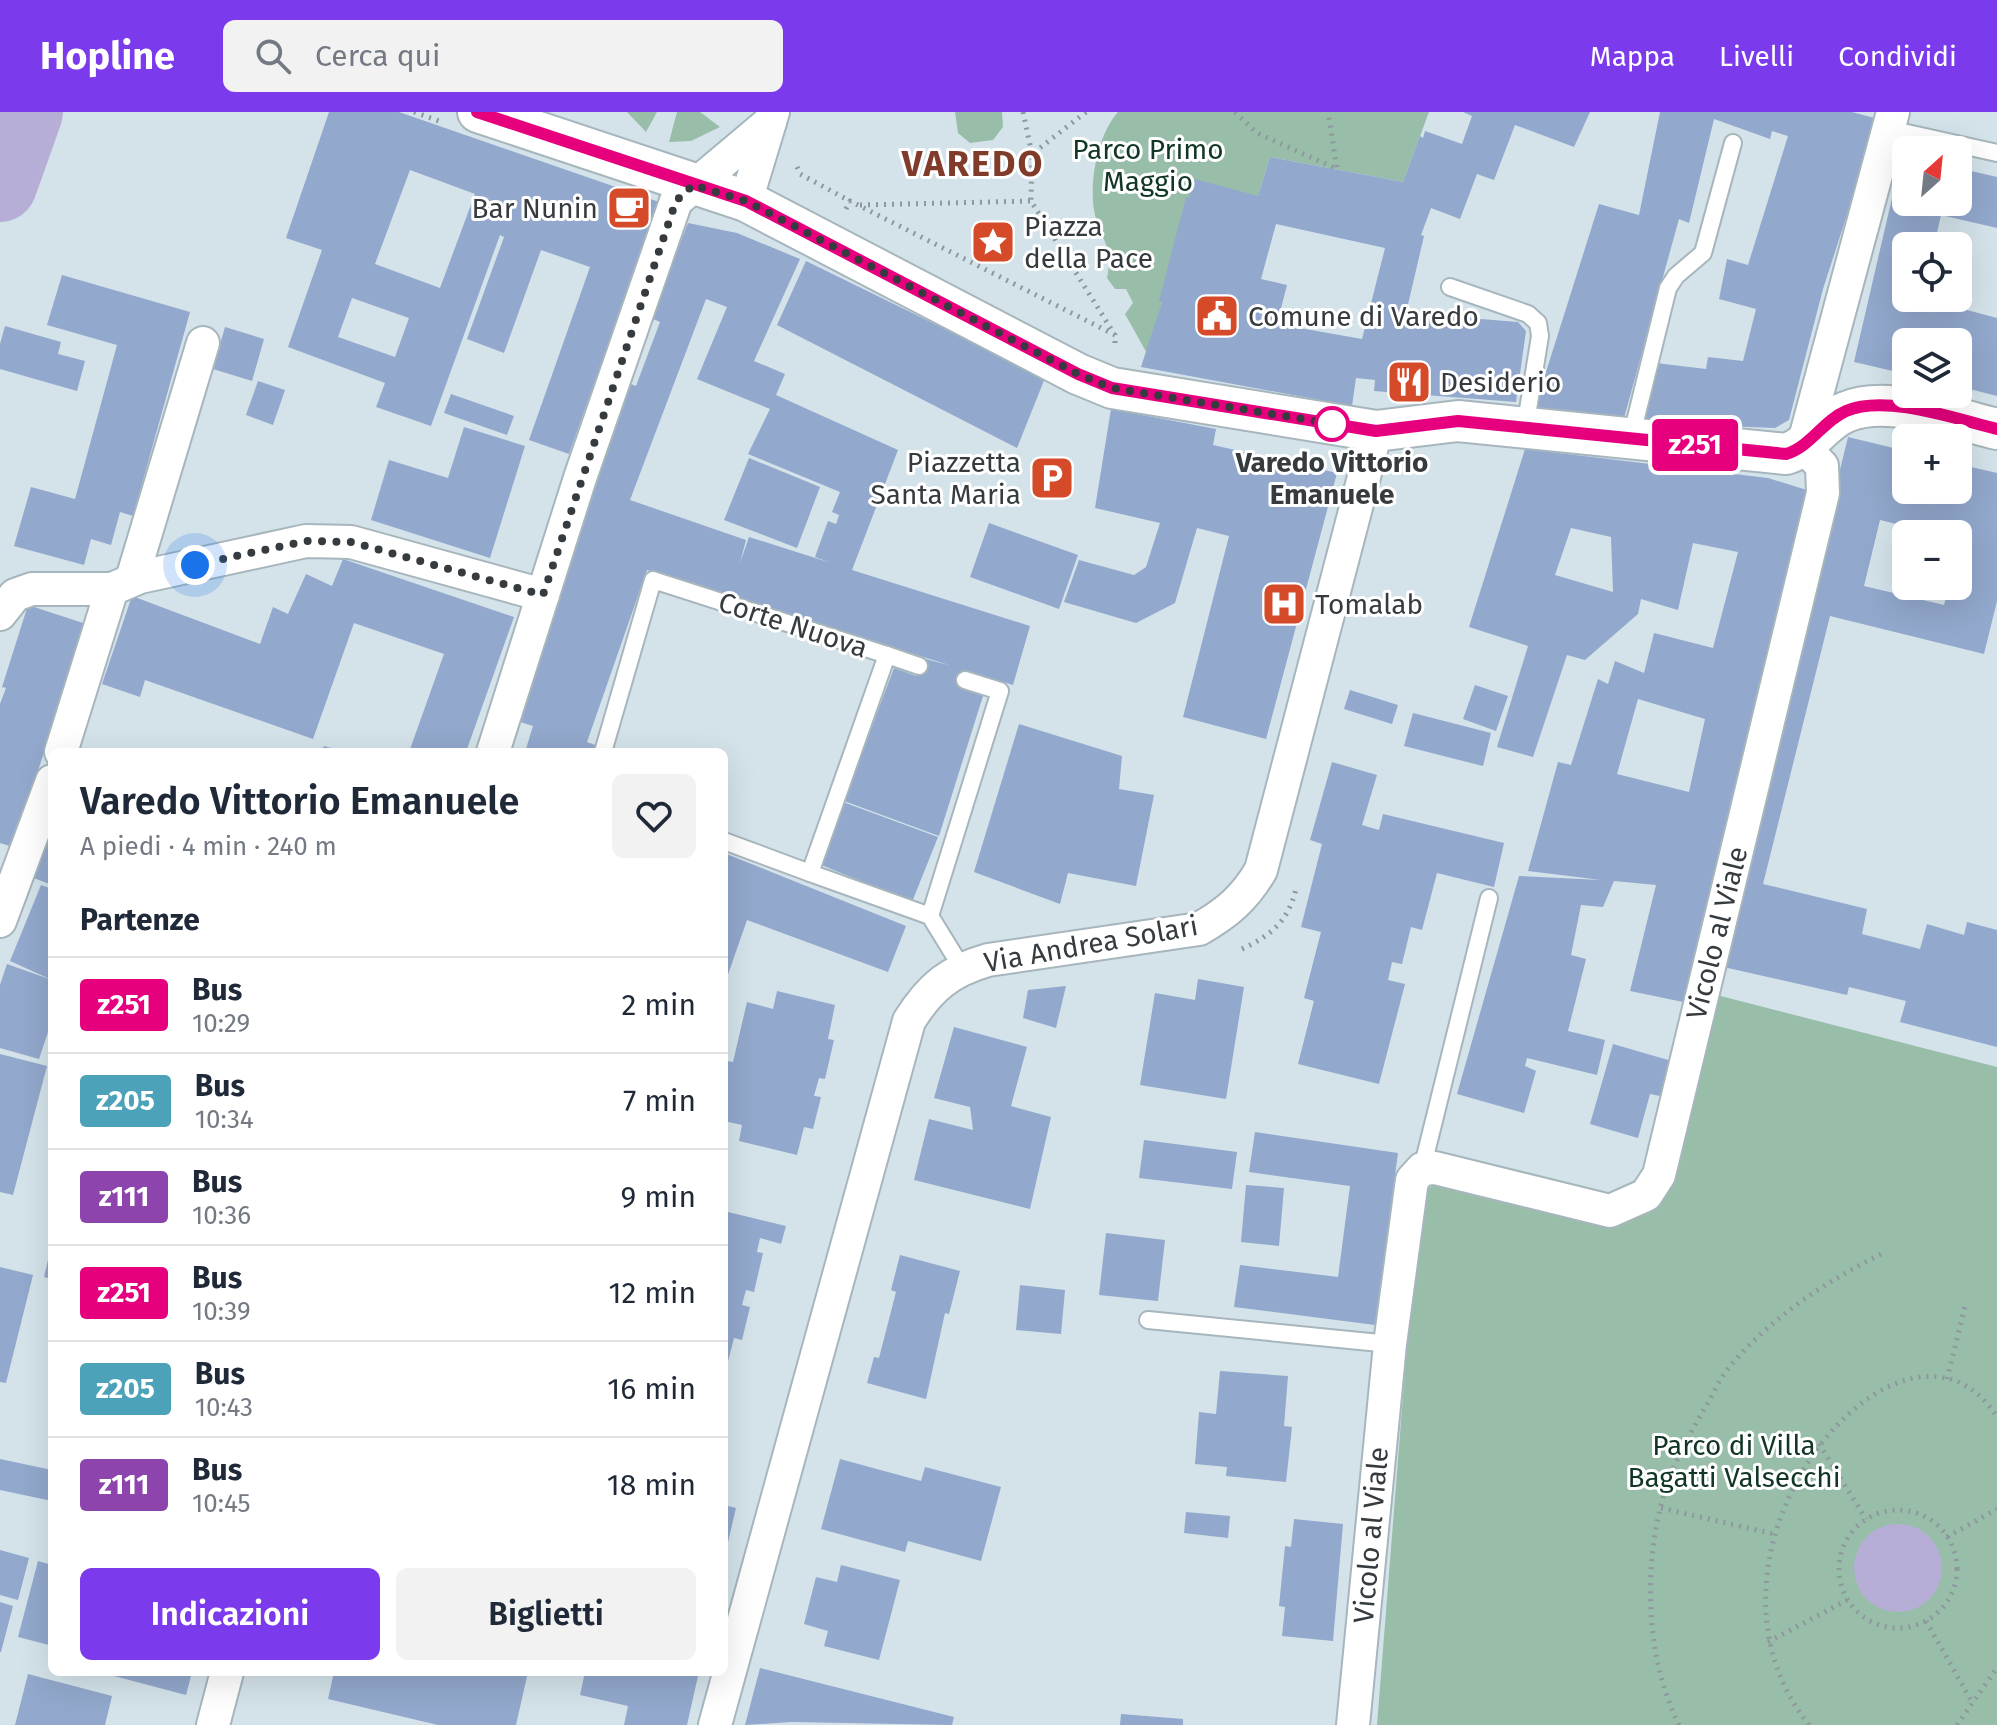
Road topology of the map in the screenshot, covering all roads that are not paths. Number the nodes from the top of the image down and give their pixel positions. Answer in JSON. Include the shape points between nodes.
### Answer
{"nodes":[{"id":1,"x":478,"y":112,"type":"edge"},
{"id":2,"x":772,"y":117,"type":"edge"},
{"id":3,"x":1891,"y":121,"type":"edge"},
{"id":4,"x":1733,"y":143,"type":"dead end"},
{"id":5,"x":1997,"y":153,"type":"edge"},
{"id":6,"x":693,"y":185,"type":"junction"},
{"id":7,"x":746,"y":201,"type":"junction"},
{"id":8,"x":1450,"y":287,"type":"dead end"},
{"id":9,"x":203,"y":343,"type":"dead end"},
{"id":10,"x":1997,"y":429,"type":"edge"},
{"id":11,"x":1525,"y":430,"type":"junction"},
{"id":12,"x":1376,"y":431,"type":"junction"},
{"id":13,"x":1631,"y":438,"type":"junction"},
{"id":14,"x":1803,"y":446,"type":"junction"},
{"id":15,"x":122,"y":584,"type":"junction"},
{"id":16,"x":543,"y":595,"type":"junction"},
{"id":17,"x":0,"y":614,"type":"edge"},
{"id":18,"x":887,"y":655,"type":"junction"},
{"id":19,"x":919,"y":666,"type":"dead end"},
{"id":20,"x":965,"y":680,"type":"dead end"},
{"id":21,"x":62,"y":748,"type":"edge"},
{"id":22,"x":494,"y":748,"type":"edge"},
{"id":23,"x":604,"y":748,"type":"edge"},
{"id":24,"x":48,"y":794,"type":"edge"},
{"id":25,"x":728,"y":842,"type":"edge"},
{"id":26,"x":810,"y":873,"type":"junction"},
{"id":27,"x":1489,"y":898,"type":"dead end"},
{"id":28,"x":930,"y":916,"type":"junction"},
{"id":29,"x":0,"y":921,"type":"edge"},
{"id":30,"x":962,"y":968,"type":"junction"},
{"id":31,"x":1422,"y":1169,"type":"junction"},
{"id":32,"x":1148,"y":1320,"type":"dead end"},
{"id":33,"x":1390,"y":1344,"type":"junction"},
{"id":34,"x":226,"y":1676,"type":"edge"},
{"id":35,"x":213,"y":1725,"type":"edge"},
{"id":36,"x":715,"y":1725,"type":"edge"},
{"id":37,"x":1353,"y":1725,"type":"edge"}],
"edges":[{"from":1,"to":6,"type":"street"},
{"from":2,"to":6,"type":"street"},
{"from":2,"to":7,"type":"street"},
{"from":3,"to":5,"type":"lane"},
{"from":3,"to":14,"type":"street"},
{"from":4,"to":13,"type":"lane","via":[[1703,253],[1668,288]]},
{"from":6,"to":7,"type":"street"},
{"from":6,"to":16,"type":"street","via":[[676,201],[560,565]]},
{"from":7,"to":12,"type":"street","via":[[1112,388]]},
{"from":8,"to":11,"type":"lane","via":[[1528,314],[1538,323]]},
{"from":9,"to":15,"type":"street","via":[[146,534]]},
{"from":10,"to":14,"type":"street","via":[[1877,405],[1846,411]]},
{"from":11,"to":12,"type":"street","via":[[1458,421]]},
{"from":11,"to":13,"type":"street"},
{"from":12,"to":30,"type":"street","name":"Via Andrea Solari","via":[[1261,870],[1248,893],[1228,913],[1199,929]]},
{"from":13,"to":14,"type":"street","via":[[1786,454]]},
{"from":14,"to":31,"type":"street","name":"Vicolo al Viale","via":[[1822,466],[1823,493],[1659,1175],[1646,1195],[1610,1211],[1446,1170]]},
{"from":15,"to":16,"type":"street","via":[[306,541],[351,542]]},
{"from":15,"to":17,"type":"street","via":[[32,589],[15,595]]},
{"from":15,"to":21,"type":"street"},
{"from":16,"to":22,"type":"street"},
{"from":18,"to":19,"type":"lane"},
{"from":18,"to":23,"type":"lane","name":"Corte Nuova","via":[[653,580],[644,594]]},
{"from":18,"to":26,"type":"lane","name":"Corte Nuova"},
{"from":20,"to":28,"type":"lane","via":[[1000,691]]},
{"from":24,"to":29,"type":"street"},
{"from":25,"to":26,"type":"lane"},
{"from":26,"to":28,"type":"lane"},
{"from":27,"to":31,"type":"lane","name":"Vicolo al Viale"},
{"from":28,"to":30,"type":"lane"},
{"from":30,"to":36,"type":"street","name":"Via Andrea Solari","via":[[924,997],[909,1021]]},
{"from":31,"to":33,"type":"street","name":"Vicolo al Viale","via":[[1408,1194]]},
{"from":32,"to":33,"type":"lane"},
{"from":33,"to":37,"type":"street","name":"Vicolo al Viale"},
{"from":34,"to":35,"type":"street"}]}
